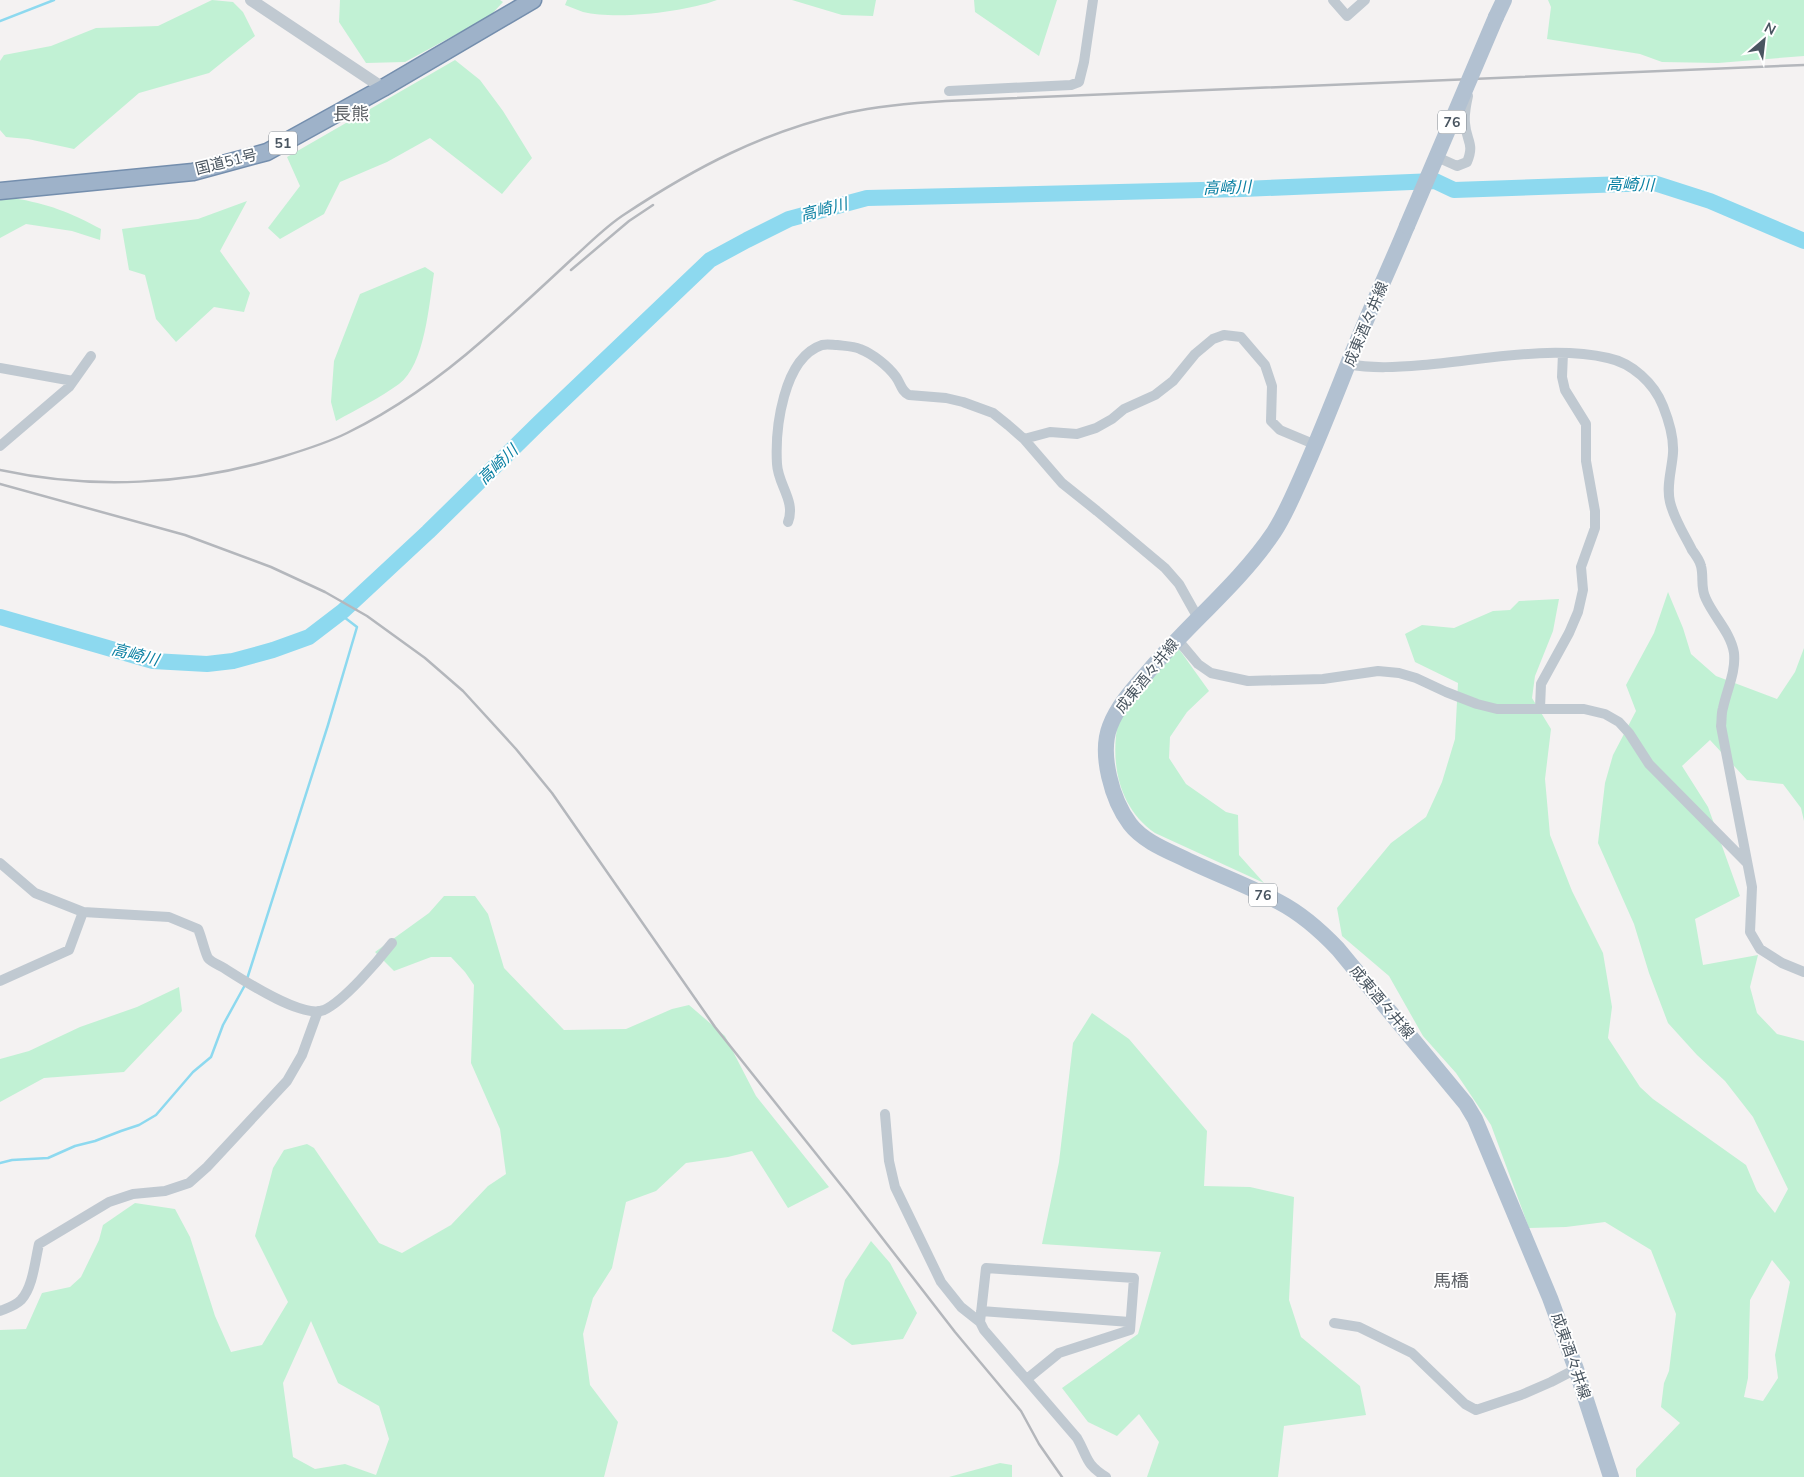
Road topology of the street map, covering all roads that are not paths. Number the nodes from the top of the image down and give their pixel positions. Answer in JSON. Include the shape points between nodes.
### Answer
{"nodes":[{"id":1,"x":251,"y":0,"type":"edge"},
{"id":2,"x":533,"y":0,"type":"edge"},
{"id":3,"x":1093,"y":0,"type":"edge"},
{"id":4,"x":1333,"y":0,"type":"edge"},
{"id":5,"x":1365,"y":0,"type":"edge"},
{"id":6,"x":1504,"y":0,"type":"edge"},
{"id":7,"x":383,"y":88,"type":"junction"},
{"id":8,"x":949,"y":91,"type":"dead end"},
{"id":9,"x":1468,"y":96,"type":"dead end"},
{"id":10,"x":1437,"y":157,"type":"junction"},
{"id":11,"x":0,"y":191,"type":"edge"},
{"id":12,"x":1563,"y":353,"type":"junction"},
{"id":13,"x":91,"y":356,"type":"dead end"},
{"id":14,"x":1348,"y":364,"type":"junction"},
{"id":15,"x":0,"y":368,"type":"edge"},
{"id":16,"x":73,"y":381,"type":"junction"},
{"id":17,"x":1024,"y":439,"type":"junction"},
{"id":18,"x":1316,"y":445,"type":"junction"},
{"id":19,"x":0,"y":446,"type":"edge"},
{"id":20,"x":788,"y":522,"type":"dead end"},
{"id":21,"x":1198,"y":618,"type":"junction"},
{"id":22,"x":1177,"y":639,"type":"junction"},
{"id":23,"x":1540,"y":708,"type":"junction"},
{"id":24,"x":0,"y":863,"type":"edge"},
{"id":25,"x":1748,"y":864,"type":"junction"},
{"id":26,"x":83,"y":912,"type":"junction"},
{"id":27,"x":392,"y":943,"type":"dead end"},
{"id":28,"x":1804,"y":972,"type":"edge"},
{"id":29,"x":0,"y":981,"type":"edge"},
{"id":30,"x":318,"y":1011,"type":"junction"},
{"id":31,"x":885,"y":1114,"type":"dead end"},
{"id":32,"x":0,"y":1311,"type":"edge"},
{"id":33,"x":980,"y":1317,"type":"junction"},
{"id":34,"x":1130,"y":1322,"type":"junction"},
{"id":35,"x":1334,"y":1323,"type":"dead end"},
{"id":36,"x":1576,"y":1369,"type":"junction"},
{"id":37,"x":1027,"y":1379,"type":"junction"},
{"id":38,"x":1106,"y":1477,"type":"edge"},
{"id":39,"x":1611,"y":1477,"type":"edge"}],
"edges":[{"from":1,"to":7,"type":"street"},
{"from":2,"to":7,"type":"highway","name":"国道51号","number":"51"},
{"from":3,"to":8,"type":"street","via":[[1079,82]]},
{"from":4,"to":5,"type":"street","via":[[1347,16]]},
{"from":6,"to":10,"type":"main road","name":"成東酒々井線","number":"76","bridge":true},
{"from":7,"to":11,"type":"highway","name":"国道51号","number":"51","via":[[267,152],[193,172]]},
{"from":9,"to":10,"type":"street","via":[[1465,125],[1471,152],[1467,162],[1457,166]]},
{"from":10,"to":14,"type":"main road","name":"成東酒々井線","number":"76","bridge":true},
{"from":12,"to":14,"type":"street","via":[[1408,366]]},
{"from":12,"to":23,"type":"street","via":[[1565,390],[1586,424],[1586,461],[1595,528],[1581,567],[1583,590],[1578,612],[1541,684]]},
{"from":12,"to":25,"type":"street","via":[[1607,358],[1640,373],[1662,403],[1673,444],[1669,500],[1675,519],[1701,566],[1705,599],[1734,651],[1734,668],[1722,710],[1721,726]]},
{"from":13,"to":16,"type":"street"},
{"from":14,"to":18,"type":"main road","name":"成東酒々井線","number":"76"},
{"from":15,"to":16,"type":"street"},
{"from":16,"to":19,"type":"street"},
{"from":17,"to":18,"type":"street","via":[[1050,432],[1077,434],[1096,428],[1124,409],[1154,395],[1173,380],[1195,354],[1213,339],[1224,335],[1240,336],[1265,365],[1272,386],[1271,421],[1280,430]]},
{"from":17,"to":20,"type":"street","via":[[994,413],[980,407],[946,398],[909,396],[886,366],[860,349],[824,345],[813,350],[796,367],[780,408],[776,465],[791,506]]},
{"from":17,"to":21,"type":"street","via":[[1062,483],[1165,568],[1179,584]]},
{"from":18,"to":21,"type":"main road","name":"成東酒々井線","number":"76","via":[[1275,530],[1244,570]]},
{"from":21,"to":22,"type":"main road","name":"成東酒々井線","number":"76"},
{"from":22,"to":23,"type":"street","via":[[1198,664],[1211,673],[1248,681],[1323,679],[1378,671],[1416,678],[1497,709]]},
{"from":22,"to":36,"type":"main road","name":"成東酒々井線","number":"76","via":[[1130,693],[1109,728],[1106,759],[1122,812],[1131,826],[1163,849],[1279,902],[1322,932],[1454,1088],[1475,1119]]},
{"from":23,"to":25,"type":"street","via":[[1584,709],[1606,714],[1619,722],[1649,764]]},
{"from":24,"to":26,"type":"street","via":[[35,893]]},
{"from":25,"to":28,"type":"street","via":[[1752,887],[1750,932],[1760,949]]},
{"from":26,"to":29,"type":"street","via":[[69,950]]},
{"from":26,"to":30,"type":"street","via":[[169,917],[198,928],[208,958],[289,1005]]},
{"from":27,"to":30,"type":"street","via":[[338,1002]]},
{"from":30,"to":32,"type":"street","via":[[302,1055],[287,1081],[189,1184],[165,1191],[133,1194],[109,1202],[39,1244],[30,1284],[22,1299]]},
{"from":31,"to":33,"type":"street","via":[[895,1187],[942,1282],[961,1307]]},
{"from":33,"to":34,"type":"street"},
{"from":33,"to":34,"type":"street","via":[[986,1268],[1134,1278]]},
{"from":33,"to":37,"type":"street","via":[[984,1330]]},
{"from":34,"to":37,"type":"street","via":[[1130,1330],[1059,1353]]},
{"from":35,"to":36,"type":"street","via":[[1359,1327],[1412,1353],[1465,1404],[1476,1410],[1521,1395]]},
{"from":36,"to":39,"type":"main road","name":"成東酒々井線","number":"76"},
{"from":37,"to":38,"type":"street","via":[[1077,1438],[1094,1470]]}]}
